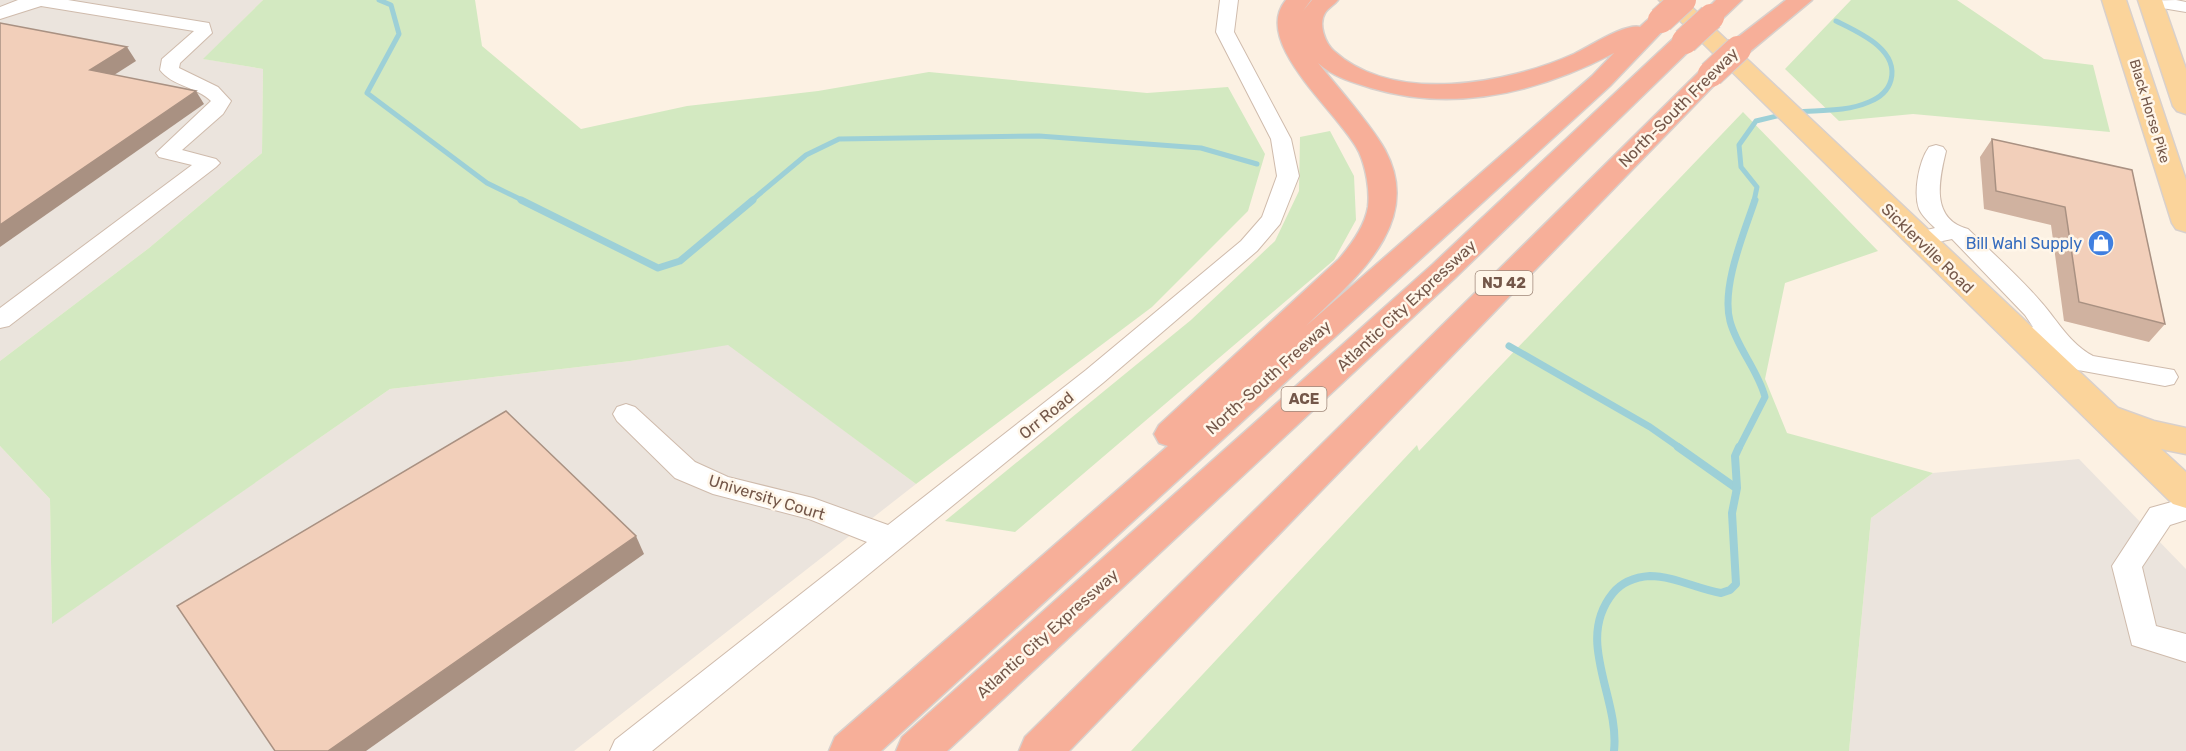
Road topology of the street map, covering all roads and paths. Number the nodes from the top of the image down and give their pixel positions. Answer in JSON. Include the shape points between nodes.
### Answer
{"nodes":[{"id":1,"x":1229,"y":0,"type":"edge"},
{"id":2,"x":1299,"y":0,"type":"edge"},
{"id":3,"x":1326,"y":0,"type":"edge"},
{"id":4,"x":1730,"y":0,"type":"edge"},
{"id":5,"x":1784,"y":0,"type":"edge"},
{"id":6,"x":1800,"y":0,"type":"edge"},
{"id":7,"x":2114,"y":0,"type":"edge"},
{"id":8,"x":2150,"y":0,"type":"edge"},
{"id":9,"x":57,"y":2,"type":"edge"},
{"id":10,"x":98,"y":5,"type":"edge"},
{"id":11,"x":2186,"y":7,"type":"edge"},
{"id":12,"x":0,"y":14,"type":"edge"},
{"id":13,"x":1675,"y":15,"type":"edge"},
{"id":14,"x":2124,"y":28,"type":"junction"},
{"id":15,"x":2162,"y":36,"type":"junction"},
{"id":16,"x":1738,"y":49,"type":"junction"},
{"id":17,"x":2186,"y":106,"type":"edge"},
{"id":18,"x":1936,"y":151,"type":"dead end"},
{"id":19,"x":2177,"y":172,"type":"edge"},
{"id":20,"x":2186,"y":223,"type":"edge"},
{"id":21,"x":1951,"y":232,"type":"junction"},
{"id":22,"x":1918,"y":239,"type":"junction"},
{"id":23,"x":0,"y":320,"type":"edge"},
{"id":24,"x":2035,"y":335,"type":"junction"},
{"id":25,"x":2165,"y":377,"type":"dead end"},
{"id":26,"x":2095,"y":408,"type":"junction"},
{"id":27,"x":626,"y":414,"type":"dead end"},
{"id":28,"x":2186,"y":441,"type":"edge"},
{"id":29,"x":2186,"y":494,"type":"edge"},
{"id":30,"x":2186,"y":509,"type":"edge"},
{"id":31,"x":892,"y":539,"type":"junction"},
{"id":32,"x":2186,"y":648,"type":"edge"},
{"id":33,"x":892,"y":713,"type":"junction"},
{"id":34,"x":627,"y":751,"type":"edge"},
{"id":35,"x":850,"y":751,"type":"edge"},
{"id":36,"x":917,"y":751,"type":"edge"},
{"id":37,"x":1040,"y":751,"type":"edge"}],
"edges":[{"from":1,"to":31,"type":"street","name":"Orr Road","via":[[1225,32],[1269,111],[1283,148],[1288,176],[1272,219],[1249,246],[1095,376]]},
{"from":2,"to":33,"type":"highway","via":[[1288,23],[1291,39],[1372,151],[1381,180],[1382,208],[1368,244],[1324,292],[1057,541]]},
{"from":3,"to":13,"type":"highway","via":[[1311,15],[1310,25],[1312,39],[1323,55],[1376,83],[1430,92],[1484,90],[1547,75]]},
{"from":4,"to":13,"type":"highway","name":"Atlantic City Expressway","number":"ACE","bridge":true,"via":[[1711,18]]},
{"from":5,"to":16,"type":"highway","name":"North-South Freeway","number":"NJ 42"},
{"from":6,"to":16,"type":"highway"},
{"from":7,"to":14,"type":"main road","name":"Black Horse Pike"},
{"from":8,"to":11,"type":"street"},
{"from":8,"to":15,"type":"main road"},
{"from":9,"to":10,"type":"street"},
{"from":9,"to":12,"type":"street","via":[[26,3]]},
{"from":10,"to":23,"type":"street","via":[[203,27],[194,44],[169,63],[170,70],[215,93],[221,102],[165,153],[209,163]]},
{"from":13,"to":22,"type":"main road","name":"Sicklerville Road","via":[[1789,115]]},
{"from":13,"to":33,"type":"highway","name":"North-South Freeway"},
{"from":13,"to":36,"type":"highway","name":"Atlantic City Expressway","number":"ACE","via":[[1444,271]]},
{"from":14,"to":15,"type":"main road"},
{"from":14,"to":19,"type":"main road","name":"Black Horse Pike"},
{"from":15,"to":17,"type":"main road"},
{"from":16,"to":37,"type":"highway","name":"North-South Freeway","number":"NJ 42","bridge":true},
{"from":18,"to":21,"type":"street","via":[[1928,182],[1929,209]]},
{"from":19,"to":20,"type":"main road","name":"Black Horse Pike"},
{"from":21,"to":22,"type":"street"},
{"from":21,"to":24,"type":"street","via":[[1960,234],[2034,309]]},
{"from":22,"to":24,"type":"main road","name":"Sicklerville Road"},
{"from":24,"to":25,"type":"street","via":[[2087,364]]},
{"from":24,"to":26,"type":"main road","name":"Sicklerville Road"},
{"from":26,"to":28,"type":"main road","via":[[2125,424]]},
{"from":26,"to":29,"type":"main road","name":"Sicklerville Road"},
{"from":27,"to":31,"type":"street","name":"University Court","via":[[685,470],[723,486],[813,510]]},
{"from":30,"to":32,"type":"street","via":[[2160,516],[2127,566],[2143,636]]},
{"from":31,"to":34,"type":"street","name":"Orr Road"},
{"from":33,"to":35,"type":"highway","name":"North-South Freeway"}]}
